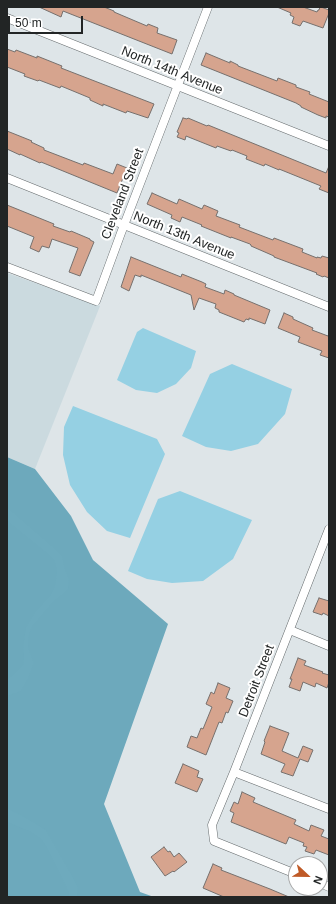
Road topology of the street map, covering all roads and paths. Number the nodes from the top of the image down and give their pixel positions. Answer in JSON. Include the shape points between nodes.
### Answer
{"nodes":[{"id":1,"x":208,"y":7,"type":"edge"},
{"id":2,"x":7,"y":18,"type":"edge"},
{"id":3,"x":178,"y":86,"type":"junction"},
{"id":4,"x":329,"y":146,"type":"edge"},
{"id":5,"x":7,"y":178,"type":"edge"},
{"id":6,"x":124,"y":225,"type":"junction"},
{"id":7,"x":7,"y":267,"type":"edge"},
{"id":8,"x":329,"y":306,"type":"edge"},
{"id":9,"x":329,"y":529,"type":"edge"},
{"id":10,"x":290,"y":630,"type":"junction"},
{"id":11,"x":329,"y":646,"type":"edge"},
{"id":12,"x":234,"y":772,"type":"junction"},
{"id":13,"x":329,"y":809,"type":"edge"},
{"id":14,"x":288,"y":871,"type":"edge"}],
"edges":[{"from":1,"to":3,"type":"street","name":"Cleveland Street"},
{"from":2,"to":3,"type":"street","name":"North 14th Avenue"},
{"from":3,"to":4,"type":"street","name":"North 14th Avenue"},
{"from":3,"to":6,"type":"street","name":"Cleveland Street"},
{"from":5,"to":6,"type":"street","name":"North 13th Avenue"},
{"from":6,"to":7,"type":"street","name":"Cleveland Street","via":[[96,301]]},
{"from":6,"to":8,"type":"street","name":"North 13th Avenue"},
{"from":9,"to":10,"type":"street","name":"Detroit Street"},
{"from":10,"to":11,"type":"street"},
{"from":10,"to":12,"type":"street","name":"Detroit Street"},
{"from":12,"to":13,"type":"street"},
{"from":12,"to":14,"type":"street","name":"Detroit Street","via":[[212,825],[214,841]]}]}
